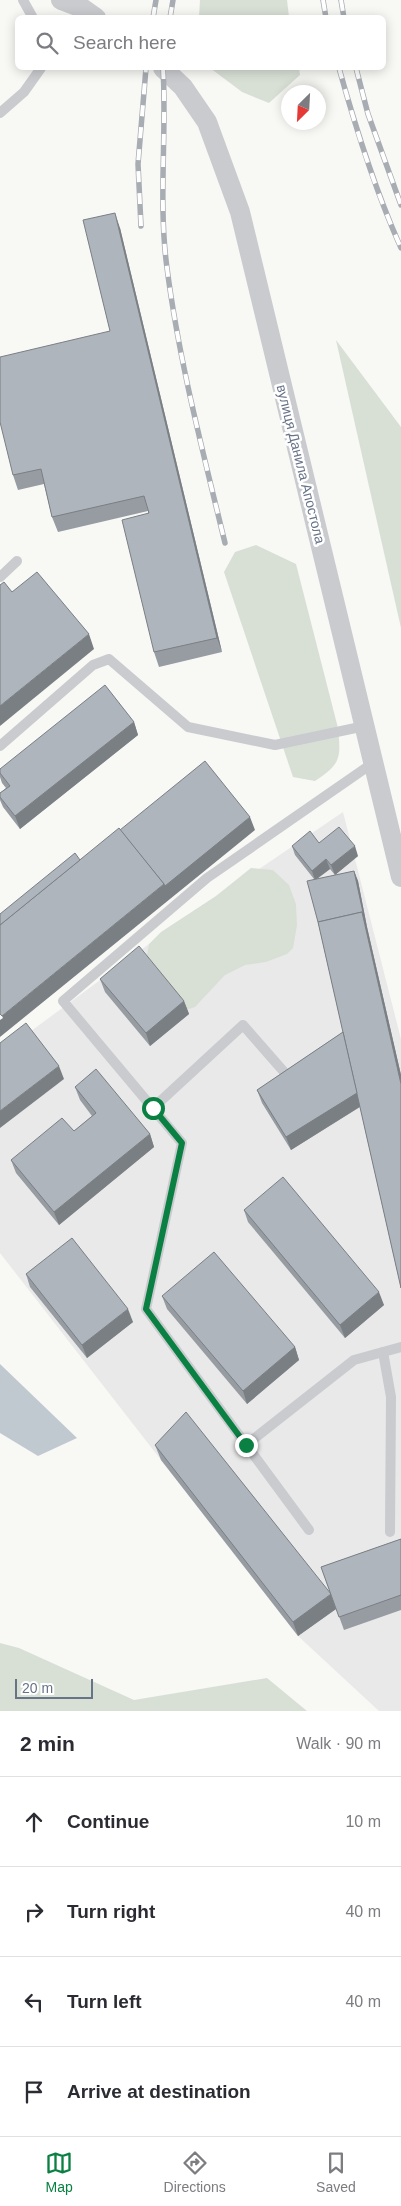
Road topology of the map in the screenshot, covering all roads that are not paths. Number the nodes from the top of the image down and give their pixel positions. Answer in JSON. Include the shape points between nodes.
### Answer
{"nodes":[{"id":1,"x":23,"y":0,"type":"edge"},
{"id":2,"x":61,"y":0,"type":"edge"},
{"id":3,"x":84,"y":11,"type":"edge"},
{"id":4,"x":30,"y":15,"type":"edge"},
{"id":5,"x":32,"y":70,"type":"edge"},
{"id":6,"x":40,"y":70,"type":"edge"},
{"id":7,"x":165,"y":70,"type":"edge"},
{"id":8,"x":27,"y":89,"type":"junction"},
{"id":9,"x":0,"y":113,"type":"edge"},
{"id":10,"x":17,"y":561,"type":"dead end"},
{"id":11,"x":0,"y":577,"type":"edge"},
{"id":12,"x":365,"y":726,"type":"junction"},
{"id":13,"x":0,"y":746,"type":"edge"},
{"id":14,"x":374,"y":763,"type":"junction"},
{"id":15,"x":401,"y":877,"type":"edge"},
{"id":16,"x":301,"y":1091,"type":"edge"},
{"id":17,"x":153,"y":1108,"type":"junction"},
{"id":18,"x":401,"y":1347,"type":"edge"},
{"id":19,"x":383,"y":1352,"type":"junction"},
{"id":20,"x":246,"y":1445,"type":"junction"},
{"id":21,"x":309,"y":1530,"type":"dead end"},
{"id":22,"x":390,"y":1532,"type":"dead end"}],
"edges":[{"from":1,"to":4,"type":"lane"},
{"from":2,"to":3,"type":"street"},
{"from":5,"to":8,"type":"lane"},
{"from":6,"to":8,"type":"lane"},
{"from":7,"to":12,"type":"street","name":"вулиця Данила Апостола","via":[[183,87],[207,122],[240,212]]},
{"from":8,"to":9,"type":"lane"},
{"from":10,"to":11,"type":"lane"},
{"from":12,"to":13,"type":"lane","via":[[275,745],[188,727],[109,658],[93,664]]},
{"from":12,"to":14,"type":"street","name":"вулиця Данила Апостола"},
{"from":14,"to":15,"type":"street","name":"вулиця Данила Апостола"},
{"from":14,"to":17,"type":"lane","via":[[208,878],[63,1001]]},
{"from":16,"to":17,"type":"lane","via":[[243,1025]]},
{"from":17,"to":20,"type":"lane","via":[[182,1143],[146,1309]]},
{"from":18,"to":19,"type":"lane"},
{"from":19,"to":20,"type":"lane","via":[[354,1360]]},
{"from":19,"to":22,"type":"lane","via":[[391,1397]]},
{"from":20,"to":21,"type":"lane"}]}
